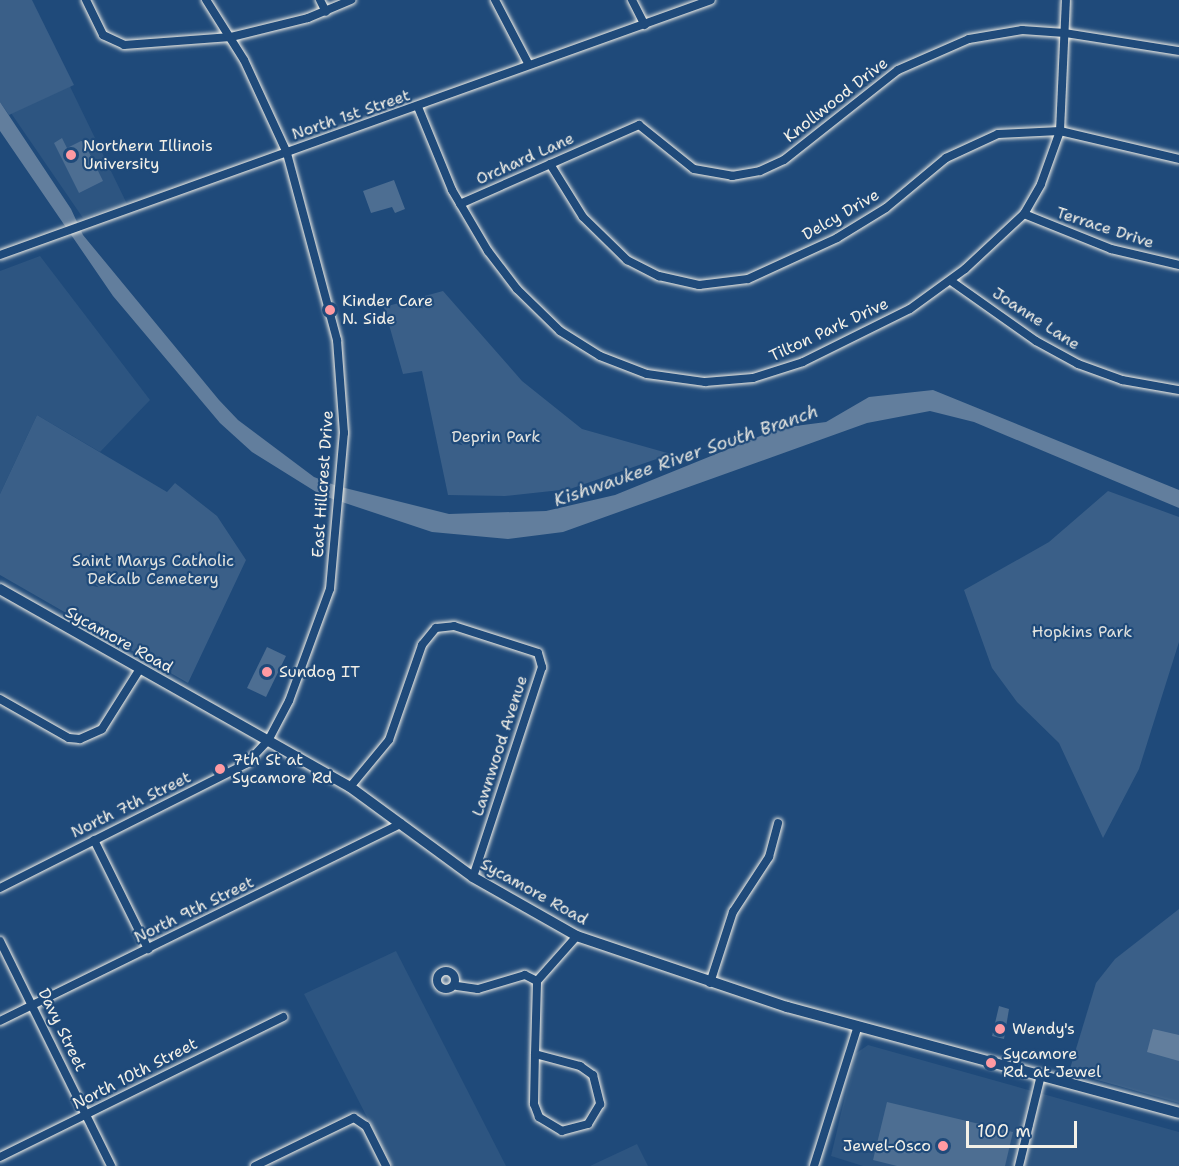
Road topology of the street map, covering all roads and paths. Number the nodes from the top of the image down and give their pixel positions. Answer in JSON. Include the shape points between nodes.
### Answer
{"nodes":[{"id":1,"x":86,"y":0,"type":"edge"},
{"id":2,"x":206,"y":0,"type":"edge"},
{"id":3,"x":320,"y":0,"type":"edge"},
{"id":4,"x":351,"y":0,"type":"edge"},
{"id":5,"x":495,"y":0,"type":"edge"},
{"id":6,"x":632,"y":0,"type":"edge"},
{"id":7,"x":711,"y":0,"type":"edge"},
{"id":8,"x":1066,"y":0,"type":"edge"},
{"id":9,"x":326,"y":12,"type":"junction"},
{"id":10,"x":645,"y":26,"type":"junction"},
{"id":11,"x":1065,"y":33,"type":"junction"},
{"id":12,"x":231,"y":37,"type":"junction"},
{"id":13,"x":1179,"y":51,"type":"edge"},
{"id":14,"x":529,"y":65,"type":"junction"},
{"id":15,"x":418,"y":107,"type":"junction"},
{"id":16,"x":1060,"y":131,"type":"junction"},
{"id":17,"x":602,"y":141,"type":"joint"},
{"id":18,"x":287,"y":153,"type":"junction"},
{"id":19,"x":1179,"y":159,"type":"edge"},
{"id":20,"x":550,"y":164,"type":"junction"},
{"id":21,"x":460,"y":204,"type":"junction"},
{"id":22,"x":1024,"y":214,"type":"junction"},
{"id":23,"x":0,"y":255,"type":"edge"},
{"id":24,"x":1179,"y":265,"type":"edge"},
{"id":25,"x":951,"y":281,"type":"junction"},
{"id":26,"x":1179,"y":390,"type":"edge"},
{"id":27,"x":0,"y":590,"type":"edge"},
{"id":28,"x":140,"y":669,"type":"junction"},
{"id":29,"x":0,"y":699,"type":"edge"},
{"id":30,"x":268,"y":740,"type":"junction"},
{"id":31,"x":350,"y":787,"type":"junction"},
{"id":32,"x":778,"y":823,"type":"dead end"},
{"id":33,"x":401,"y":824,"type":"junction"},
{"id":34,"x":94,"y":840,"type":"junction"},
{"id":35,"x":473,"y":877,"type":"junction"},
{"id":36,"x":0,"y":888,"type":"edge"},
{"id":37,"x":577,"y":936,"type":"junction"},
{"id":38,"x":0,"y":941,"type":"edge"},
{"id":39,"x":148,"y":949,"type":"junction"},
{"id":40,"x":537,"y":981,"type":"junction"},
{"id":41,"x":710,"y":983,"type":"junction"},
{"id":42,"x":457,"y":986,"type":"dead end"},
{"id":43,"x":33,"y":1004,"type":"junction"},
{"id":44,"x":283,"y":1017,"type":"dead end"},
{"id":45,"x":0,"y":1021,"type":"edge"},
{"id":46,"x":858,"y":1026,"type":"junction"},
{"id":47,"x":535,"y":1054,"type":"junction"},
{"id":48,"x":1041,"y":1076,"type":"junction"},
{"id":49,"x":1179,"y":1113,"type":"edge"},
{"id":50,"x":86,"y":1116,"type":"junction"},
{"id":51,"x":0,"y":1157,"type":"edge"},
{"id":52,"x":111,"y":1166,"type":"edge"},
{"id":53,"x":255,"y":1166,"type":"edge"},
{"id":54,"x":386,"y":1166,"type":"edge"},
{"id":55,"x":814,"y":1166,"type":"edge"},
{"id":56,"x":1019,"y":1166,"type":"edge"}],
"edges":[{"from":1,"to":12,"type":"street","via":[[103,35],[116,45]]},
{"from":2,"to":12,"type":"street","name":"East Hillcrest Drive"},
{"from":3,"to":9,"type":"street"},
{"from":4,"to":9,"type":"street"},
{"from":5,"to":14,"type":"street"},
{"from":6,"to":10,"type":"street"},
{"from":7,"to":10,"type":"street","name":"North 1st Street"},
{"from":8,"to":11,"type":"street","name":"Tilton Park Drive"},
{"from":9,"to":12,"type":"street"},
{"from":10,"to":14,"type":"street","name":"North 1st Street"},
{"from":11,"to":13,"type":"street","name":"Knollwood Drive"},
{"from":11,"to":16,"type":"street","name":"Tilton Park Drive"},
{"from":11,"to":17,"type":"street","name":"Knollwood Drive","via":[[995,33],[924,55],[886,78],[784,160],[751,174],[716,175],[694,169],[639,125]]},
{"from":12,"to":18,"type":"street","name":"East Hillcrest Drive"},
{"from":14,"to":15,"type":"street","name":"North 1st Street"},
{"from":15,"to":18,"type":"street","name":"North 1st Street"},
{"from":15,"to":21,"type":"street","name":"Tilton Park Drive"},
{"from":16,"to":19,"type":"street","name":"Delcy Drive"},
{"from":16,"to":20,"type":"street","name":"Delcy Drive","via":[[1008,132],[968,144],[858,226],[760,275],[729,284],[688,284],[636,266],[583,217]]},
{"from":16,"to":22,"type":"street","name":"Tilton Park Drive","via":[[1045,176]]},
{"from":17,"to":20,"type":"street","name":"Orchard Lane"},
{"from":18,"to":23,"type":"street","name":"North 1st Street"},
{"from":18,"to":30,"type":"street","name":"East Hillcrest Drive","via":[[340,355],[342,473],[338,523],[320,624]]},
{"from":20,"to":21,"type":"street","name":"Orchard Lane"},
{"from":21,"to":25,"type":"street","name":"Tilton Park Drive","via":[[502,271],[561,331],[615,363],[673,380],[730,381],[784,370],[889,321]]},
{"from":22,"to":24,"type":"street","name":"Terrace Drive","via":[[1111,249]]},
{"from":22,"to":25,"type":"street","name":"Tilton Park Drive"},
{"from":25,"to":26,"type":"street","name":"Joanne Lane","via":[[1036,341],[1078,364],[1122,380]]},
{"from":27,"to":28,"type":"main road","name":"Sycamore Road"},
{"from":28,"to":29,"type":"street","via":[[102,729],[80,739],[69,738]]},
{"from":28,"to":30,"type":"main road","name":"Sycamore Road"},
{"from":30,"to":31,"type":"main road","name":"Sycamore Road"},
{"from":30,"to":34,"type":"street","name":"North 7th Street","via":[[247,763]]},
{"from":31,"to":33,"type":"main road","name":"Sycamore Road"},
{"from":31,"to":35,"type":"street","name":"Lawnwood Avenue","via":[[389,740],[422,645],[436,628],[454,626],[538,653],[542,666]]},
{"from":32,"to":41,"type":"street","via":[[769,857],[733,912]]},
{"from":33,"to":35,"type":"main road","name":"Sycamore Road"},
{"from":33,"to":39,"type":"street","name":"North 9th Street"},
{"from":34,"to":36,"type":"street","name":"North 7th Street"},
{"from":34,"to":39,"type":"street"},
{"from":35,"to":37,"type":"main road","name":"Sycamore Road"},
{"from":37,"to":40,"type":"street"},
{"from":37,"to":41,"type":"main road","name":"Sycamore Road"},
{"from":38,"to":43,"type":"street","name":"Davy Street"},
{"from":39,"to":43,"type":"street","name":"North 9th Street"},
{"from":40,"to":42,"type":"street","via":[[525,975],[477,989]]},
{"from":40,"to":47,"type":"street"},
{"from":41,"to":46,"type":"main road","name":"Sycamore Road"},
{"from":43,"to":45,"type":"street","name":"North 9th Street"},
{"from":43,"to":50,"type":"street","name":"Davy Street"},
{"from":44,"to":50,"type":"street","name":"North 10th Street"},
{"from":46,"to":48,"type":"main road","name":"Sycamore Road"},
{"from":46,"to":55,"type":"street"},
{"from":47,"to":47,"type":"street","via":[[580,1066],[593,1075],[600,1104],[588,1124],[562,1131],[539,1117],[533,1098]]},
{"from":48,"to":49,"type":"main road","name":"Sycamore Road"},
{"from":48,"to":56,"type":"street"},
{"from":50,"to":51,"type":"street","name":"North 10th Street"},
{"from":50,"to":52,"type":"street","name":"Davy Street"},
{"from":53,"to":54,"type":"street","via":[[350,1119],[363,1122]]}]}
